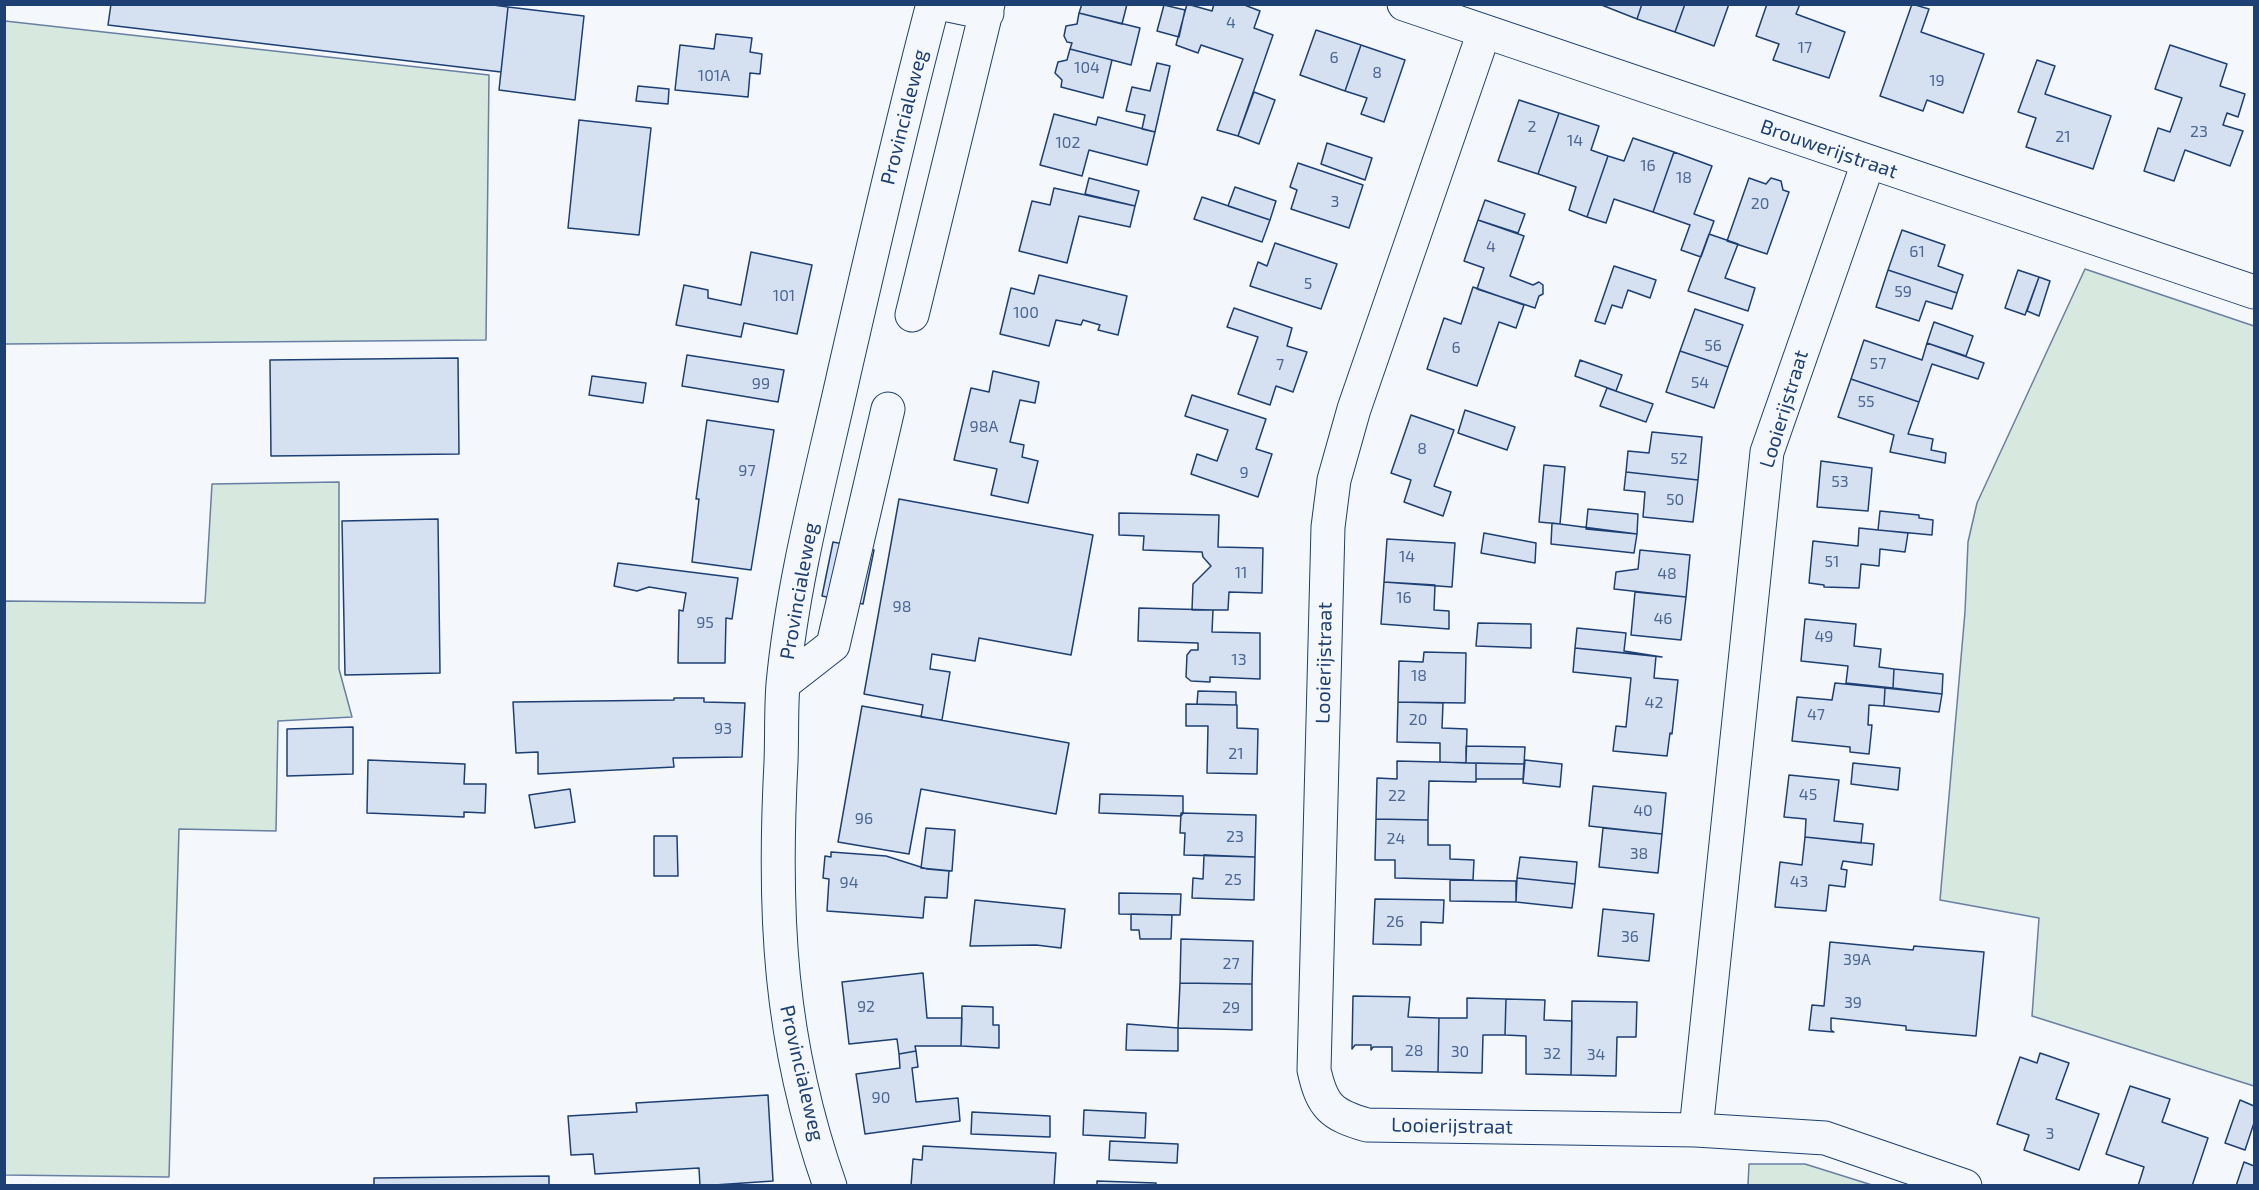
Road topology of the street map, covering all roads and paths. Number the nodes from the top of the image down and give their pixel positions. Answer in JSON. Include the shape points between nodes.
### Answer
{"nodes":[{"id":1,"x":933,"y":4,"type":"edge"},
{"id":2,"x":944,"y":4,"type":"edge"},
{"id":3,"x":1404,"y":4,"type":"edge"},
{"id":4,"x":988,"y":9,"type":"edge"},
{"id":5,"x":1484,"y":32,"type":"junction"},
{"id":6,"x":1868,"y":163,"type":"junction"},
{"id":7,"x":2254,"y":292,"type":"edge"},
{"id":8,"x":912,"y":315,"type":"dead end"},
{"id":9,"x":888,"y":409,"type":"dead end"},
{"id":10,"x":783,"y":684,"type":"junction"},
{"id":11,"x":1696,"y":1130,"type":"junction"},
{"id":12,"x":830,"y":1185,"type":"edge"},
{"id":13,"x":1965,"y":1185,"type":"edge"}],
"edges":[{"from":1,"to":10,"type":"street","name":"Provincialeweg","via":[[896,143],[805,547]]},
{"from":2,"to":4,"type":"street"},
{"from":3,"to":5,"type":"street","name":"Brouwerijstraat"},
{"from":4,"to":8,"type":"street"},
{"from":5,"to":6,"type":"street","name":"Brouwerijstraat"},
{"from":5,"to":11,"type":"street","name":"Looierijstraat","via":[[1354,409],[1334,480],[1328,527],[1314,1070],[1320,1096],[1340,1118],[1367,1125]]},
{"from":6,"to":7,"type":"street","name":"Brouwerijstraat"},
{"from":6,"to":11,"type":"street","name":"Looierijstraat","via":[[1767,453]]},
{"from":9,"to":10,"type":"street","via":[[833,645]]},
{"from":10,"to":12,"type":"street","name":"Provincialeweg","via":[[776,853],[781,971],[791,1041]]},
{"from":11,"to":13,"type":"street","via":[[1825,1138]]}]}
